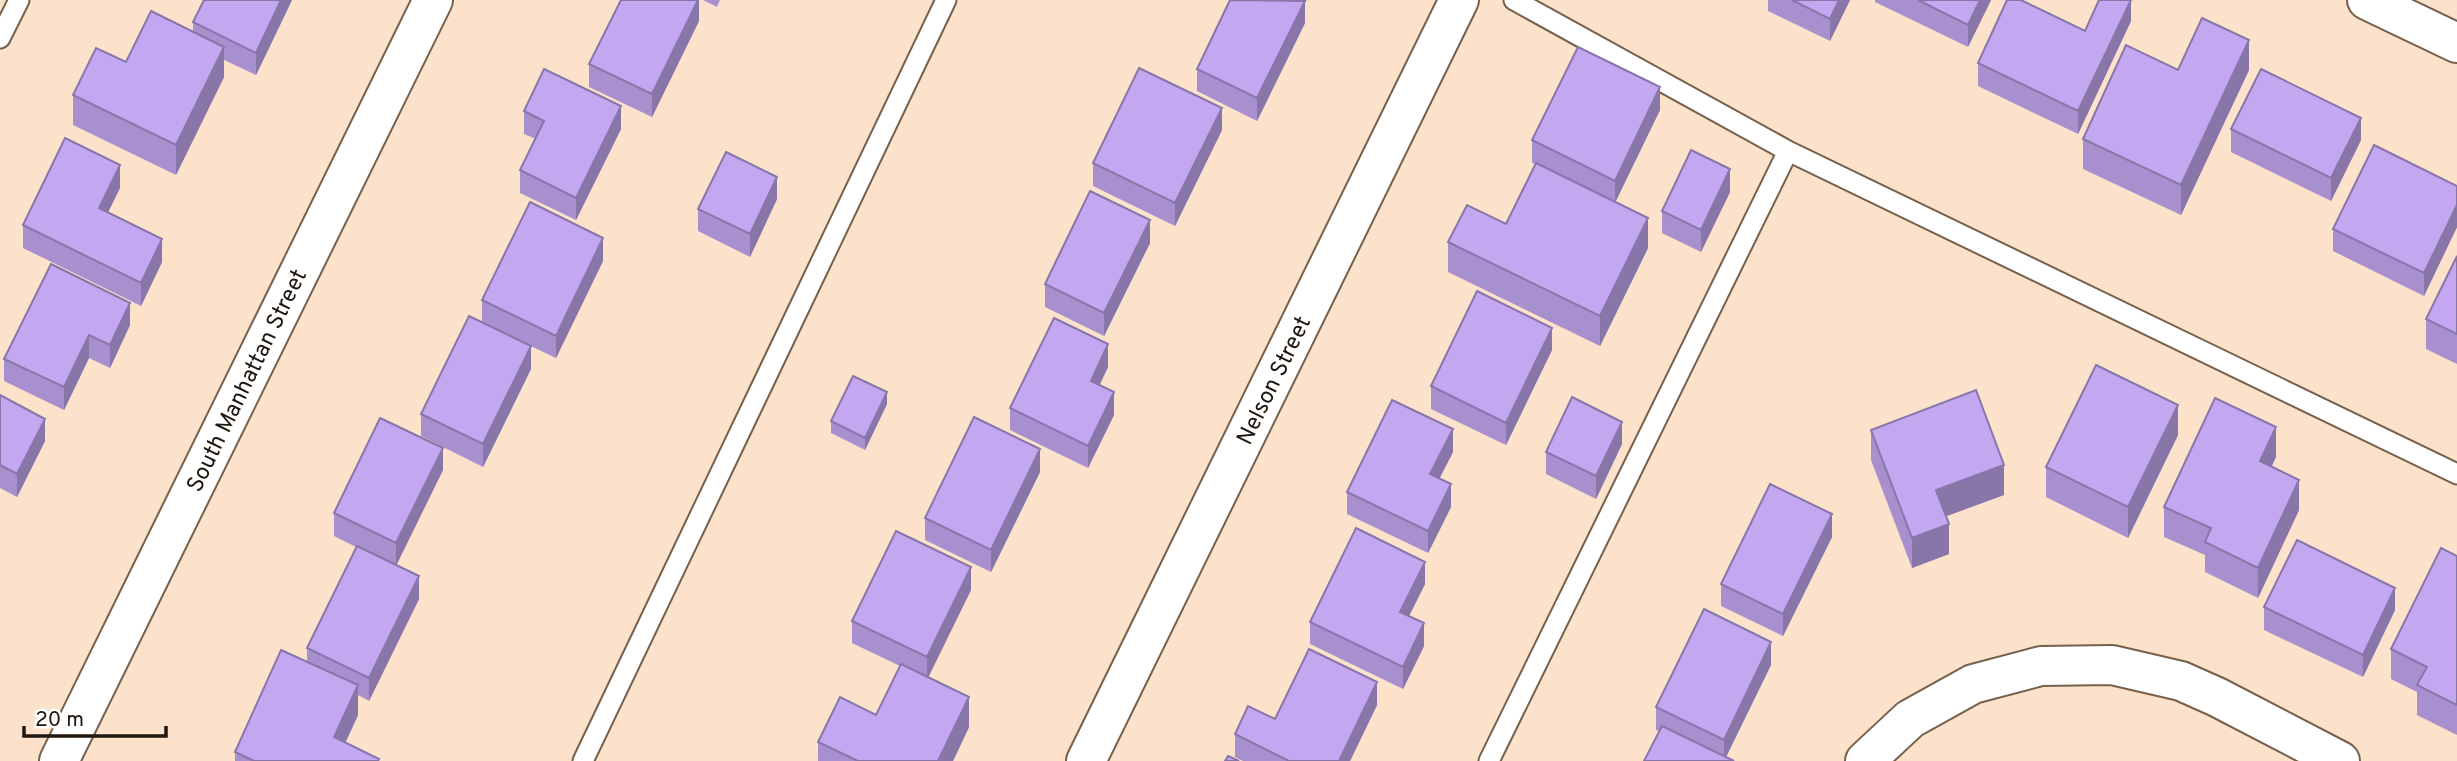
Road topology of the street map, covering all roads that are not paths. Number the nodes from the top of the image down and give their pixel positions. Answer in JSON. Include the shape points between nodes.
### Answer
{"nodes":[{"id":1,"x":19,"y":0,"type":"edge"},
{"id":2,"x":433,"y":0,"type":"edge"},
{"id":3,"x":946,"y":0,"type":"edge"},
{"id":4,"x":1459,"y":0,"type":"edge"},
{"id":5,"x":1514,"y":0,"type":"edge"},
{"id":6,"x":2367,"y":0,"type":"edge"},
{"id":7,"x":0,"y":38,"type":"edge"},
{"id":8,"x":2457,"y":43,"type":"edge"},
{"id":9,"x":1788,"y":151,"type":"junction"},
{"id":10,"x":2457,"y":474,"type":"edge"},
{"id":11,"x":60,"y":761,"type":"edge"},
{"id":12,"x":583,"y":761,"type":"edge"},
{"id":13,"x":1086,"y":761,"type":"edge"},
{"id":14,"x":1489,"y":761,"type":"edge"},
{"id":15,"x":1865,"y":761,"type":"edge"},
{"id":16,"x":2340,"y":761,"type":"edge"}],
"edges":[{"from":1,"to":7,"type":"lane"},
{"from":2,"to":11,"type":"street","name":"South Manhattan Street"},
{"from":3,"to":12,"type":"lane"},
{"from":4,"to":13,"type":"street","name":"Nelson Street"},
{"from":5,"to":9,"type":"lane"},
{"from":6,"to":8,"type":"street"},
{"from":9,"to":10,"type":"lane"},
{"from":9,"to":14,"type":"lane"},
{"from":15,"to":16,"type":"street","via":[[1910,719],[1973,684],[2041,666],[2112,665],[2181,681]]}]}
